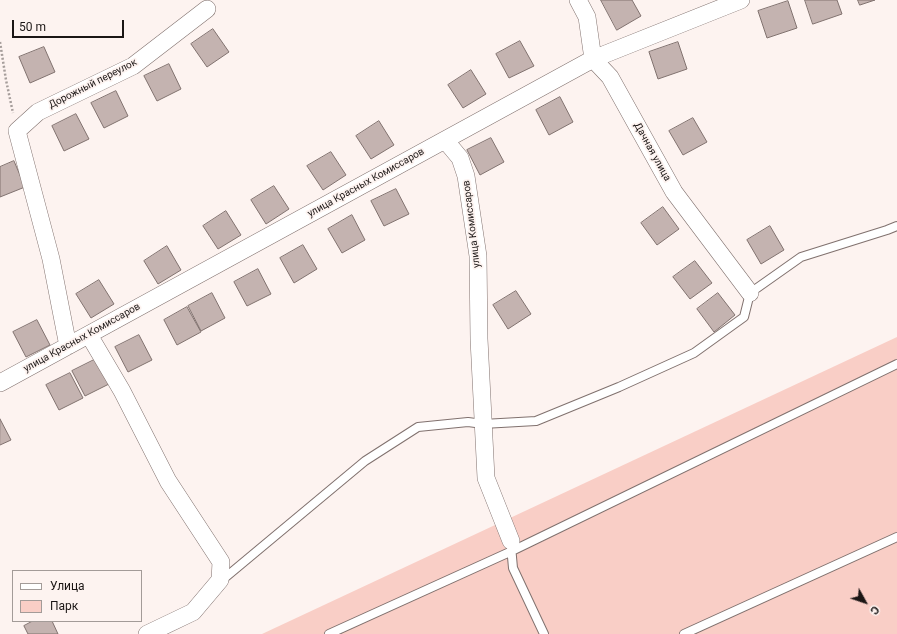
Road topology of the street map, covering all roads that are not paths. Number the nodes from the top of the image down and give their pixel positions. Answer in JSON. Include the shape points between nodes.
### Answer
{"nodes":[{"id":1,"x":578,"y":0,"type":"edge"},
{"id":2,"x":741,"y":0,"type":"edge"},
{"id":3,"x":207,"y":9,"type":"dead end"},
{"id":4,"x":593,"y":59,"type":"junction"},
{"id":5,"x":446,"y":140,"type":"junction"},
{"id":6,"x":897,"y":226,"type":"edge"},
{"id":7,"x":750,"y":293,"type":"junction"},
{"id":8,"x":89,"y":335,"type":"junction"},
{"id":9,"x":68,"y":346,"type":"junction"},
{"id":10,"x":897,"y":364,"type":"edge"},
{"id":11,"x":0,"y":383,"type":"edge"},
{"id":12,"x":483,"y":424,"type":"junction"},
{"id":13,"x":897,"y":537,"type":"edge"},
{"id":14,"x":511,"y":546,"type":"junction"},
{"id":15,"x":212,"y":590,"type":"junction"},
{"id":16,"x":146,"y":634,"type":"edge"},
{"id":17,"x":329,"y":634,"type":"edge"},
{"id":18,"x":544,"y":634,"type":"edge"},
{"id":19,"x":684,"y":634,"type":"edge"}],
"edges":[{"from":1,"to":4,"type":"street","via":[[587,17]]},
{"from":2,"to":4,"type":"street","name":"улица Красных Комиссаров"},
{"from":3,"to":9,"type":"street","name":"Дорожный переулок","via":[[133,66],[38,112],[17,131],[51,259]]},
{"from":4,"to":5,"type":"street","name":"улица Красных Комиссаров"},
{"from":4,"to":7,"type":"street","name":"Дачная улица","via":[[610,77],[674,192]]},
{"from":5,"to":8,"type":"street","name":"улица Красных Комиссаров"},
{"from":5,"to":12,"type":"street","name":"улица Комиссаров","via":[[460,158],[468,183],[478,256]]},
{"from":6,"to":7,"type":"lane","via":[[801,257]]},
{"from":7,"to":12,"type":"lane","via":[[744,317],[694,353],[536,421]]},
{"from":8,"to":9,"type":"street","name":"улица Красных Комиссаров"},
{"from":8,"to":15,"type":"street","via":[[122,391],[168,481],[221,562],[220,580]]},
{"from":9,"to":11,"type":"street","name":"улица Красных Комиссаров"},
{"from":10,"to":14,"type":"lane"},
{"from":12,"to":14,"type":"street","name":"улица Комиссаров","via":[[486,478]]},
{"from":12,"to":15,"type":"lane","via":[[468,422],[418,427],[365,461]]},
{"from":13,"to":19,"type":"lane"},
{"from":14,"to":17,"type":"lane"},
{"from":14,"to":18,"type":"lane","via":[[513,568]]},
{"from":15,"to":16,"type":"street","via":[[193,612]]}]}
